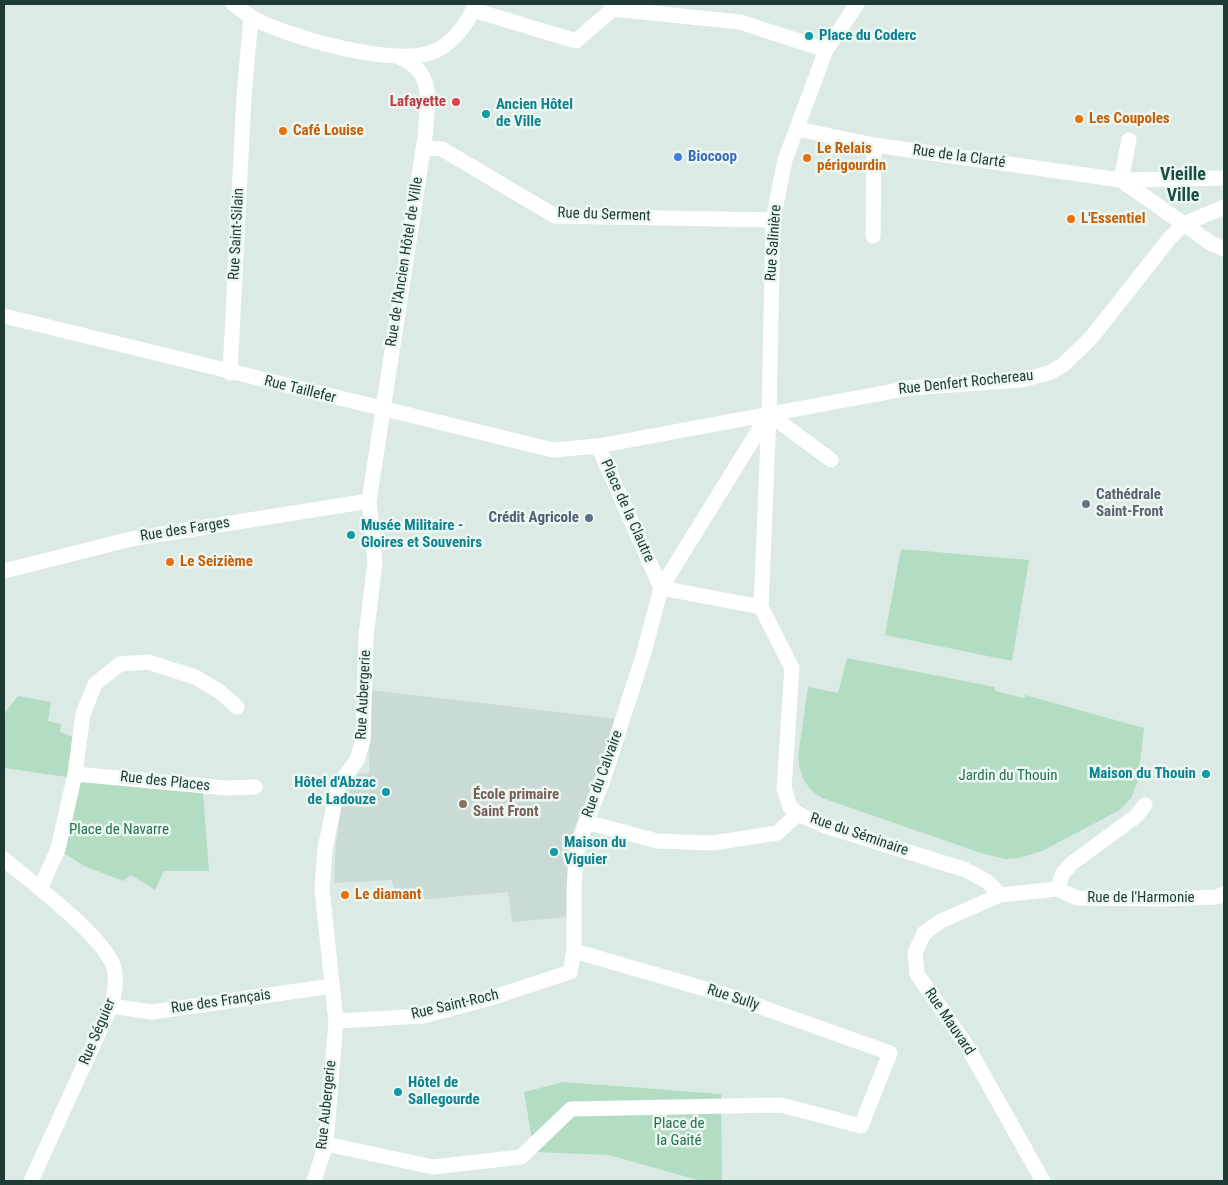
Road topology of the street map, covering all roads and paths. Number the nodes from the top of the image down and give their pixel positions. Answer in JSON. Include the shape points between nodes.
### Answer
{"nodes":[{"id":1,"x":233,"y":4,"type":"edge"},
{"id":2,"x":857,"y":4,"type":"edge"},
{"id":3,"x":614,"y":6,"type":"edge"},
{"id":4,"x":474,"y":7,"type":"edge"},
{"id":5,"x":251,"y":17,"type":"junction"},
{"id":6,"x":826,"y":50,"type":"junction"},
{"id":7,"x":396,"y":56,"type":"junction"},
{"id":8,"x":797,"y":129,"type":"junction"},
{"id":9,"x":1128,"y":140,"type":"dead end"},
{"id":10,"x":874,"y":145,"type":"junction"},
{"id":11,"x":424,"y":148,"type":"junction"},
{"id":12,"x":1224,"y":178,"type":"edge"},
{"id":13,"x":1121,"y":180,"type":"junction"},
{"id":14,"x":1224,"y":207,"type":"edge"},
{"id":15,"x":773,"y":220,"type":"junction"},
{"id":16,"x":1184,"y":224,"type":"junction"},
{"id":17,"x":873,"y":236,"type":"dead end"},
{"id":18,"x":1224,"y":249,"type":"edge"},
{"id":19,"x":4,"y":316,"type":"edge"},
{"id":20,"x":230,"y":373,"type":"junction"},
{"id":21,"x":832,"y":402,"type":"joint"},
{"id":22,"x":382,"y":409,"type":"junction"},
{"id":23,"x":769,"y":414,"type":"junction"},
{"id":24,"x":598,"y":446,"type":"junction"},
{"id":25,"x":831,"y":460,"type":"dead end"},
{"id":26,"x":369,"y":501,"type":"junction"},
{"id":27,"x":4,"y":571,"type":"edge"},
{"id":28,"x":661,"y":588,"type":"junction"},
{"id":29,"x":761,"y":607,"type":"junction"},
{"id":30,"x":237,"y":707,"type":"dead end"},
{"id":31,"x":75,"y":776,"type":"junction"},
{"id":32,"x":255,"y":787,"type":"dead end"},
{"id":33,"x":1145,"y":806,"type":"dead end"},
{"id":34,"x":798,"y":814,"type":"junction"},
{"id":35,"x":586,"y":822,"type":"junction"},
{"id":36,"x":4,"y":859,"type":"edge"},
{"id":37,"x":40,"y":889,"type":"junction"},
{"id":38,"x":1057,"y":889,"type":"junction"},
{"id":39,"x":1224,"y":894,"type":"edge"},
{"id":40,"x":1000,"y":896,"type":"junction"},
{"id":41,"x":574,"y":951,"type":"junction"},
{"id":42,"x":570,"y":972,"type":"joint"},
{"id":43,"x":332,"y":986,"type":"junction"},
{"id":44,"x":111,"y":1006,"type":"junction"},
{"id":45,"x":336,"y":1021,"type":"junction"},
{"id":46,"x":326,"y":1144,"type":"junction"},
{"id":47,"x":31,"y":1181,"type":"edge"},
{"id":48,"x":314,"y":1181,"type":"edge"},
{"id":49,"x":1043,"y":1181,"type":"edge"}],
"edges":[{"from":1,"to":5,"type":"street"},
{"from":2,"to":6,"type":"street"},
{"from":3,"to":4,"type":"street","via":[[576,41]]},
{"from":3,"to":6,"type":"street","via":[[740,22]]},
{"from":4,"to":7,"type":"street","via":[[461,29],[448,42],[432,52]]},
{"from":5,"to":7,"type":"street","via":[[332,46]]},
{"from":5,"to":20,"type":"street","name":"Rue Saint-Silain"},
{"from":6,"to":8,"type":"street","name":"Rue Salinière"},
{"from":7,"to":11,"type":"street","name":"Rue de l'Ancien Hôtel de Ville","via":[[412,62],[426,83]]},
{"from":8,"to":10,"type":"street","name":"Rue de la Clarté"},
{"from":8,"to":15,"type":"street","name":"Rue Salinière","via":[[785,160]]},
{"from":9,"to":13,"type":"street"},
{"from":10,"to":13,"type":"street","name":"Rue de la Clarté"},
{"from":10,"to":17,"type":"street"},
{"from":11,"to":15,"type":"street","name":"Rue du Serment","via":[[442,149],[554,216]]},
{"from":11,"to":22,"type":"street","name":"Rue de l'Ancien Hôtel de Ville"},
{"from":12,"to":13,"type":"street","name":"Rue de la Clarté"},
{"from":13,"to":16,"type":"street"},
{"from":14,"to":16,"type":"street"},
{"from":15,"to":23,"type":"street","name":"Rue Salinière"},
{"from":16,"to":18,"type":"street"},
{"from":16,"to":21,"type":"street","name":"Rue Denfert Rochereau","via":[[1091,338],[1063,365],[1049,373],[1020,380],[910,388]]},
{"from":19,"to":20,"type":"street","name":"Rue Taillefer"},
{"from":20,"to":22,"type":"street","name":"Rue Taillefer"},
{"from":21,"to":23,"type":"street","name":"Place de la Clautre"},
{"from":22,"to":24,"type":"street","name":"Rue Taillefer","via":[[553,450]]},
{"from":22,"to":26,"type":"street","name":"Rue Aubergerie"},
{"from":23,"to":24,"type":"street","name":"Place de la Clautre"},
{"from":23,"to":25,"type":"street"},
{"from":23,"to":28,"type":"street","name":"Rue du Calvaire"},
{"from":23,"to":29,"type":"street","name":"Rue Salinière"},
{"from":24,"to":28,"type":"street","name":"Place de la Clautre"},
{"from":26,"to":27,"type":"street","name":"Rue des Farges","via":[[131,539]]},
{"from":26,"to":43,"type":"street","name":"Rue Aubergerie","via":[[375,563],[366,636],[363,740],[357,760],[338,786],[329,820],[322,889]]},
{"from":28,"to":29,"type":"street"},
{"from":28,"to":35,"type":"street","name":"Rue du Calvaire","via":[[643,656]]},
{"from":29,"to":34,"type":"street","name":"Rue du Séminaire","via":[[792,668],[784,788],[790,807]]},
{"from":30,"to":31,"type":"street","via":[[219,690],[194,677],[148,662],[120,664],[96,684],[83,714]]},
{"from":31,"to":32,"type":"street","name":"Rue des Places","via":[[227,788]]},
{"from":31,"to":37,"type":"street","via":[[58,849]]},
{"from":33,"to":38,"type":"street","via":[[1129,822],[1072,863],[1063,873]]},
{"from":34,"to":35,"type":"street","via":[[777,833],[713,843],[657,841]]},
{"from":34,"to":40,"type":"street","name":"Rue du Séminaire","via":[[826,826],[966,870],[988,882]]},
{"from":35,"to":41,"type":"street","name":"Rue du Calvaire","via":[[576,860]]},
{"from":36,"to":37,"type":"street","name":"Rue Séguier"},
{"from":37,"to":44,"type":"street","name":"Rue Séguier","via":[[90,933],[113,965],[116,987]]},
{"from":38,"to":39,"type":"street","name":"Rue de l'Harmonie","via":[[1077,898],[1166,899]]},
{"from":38,"to":40,"type":"street","name":"Rue de l'Harmonie"},
{"from":40,"to":49,"type":"street","name":"Rue Mauvard","via":[[941,921],[924,933],[916,953],[918,974],[967,1046]]},
{"from":41,"to":42,"type":"street","name":"Rue du Calvaire"},
{"from":41,"to":46,"type":"street","name":"Rue Sully","via":[[733,997],[890,1053],[861,1126],[781,1105],[571,1109],[521,1157],[433,1166]]},
{"from":42,"to":45,"type":"street","name":"Rue Saint-Roch","via":[[423,1016]]},
{"from":43,"to":44,"type":"street","name":"Rue des Français","via":[[152,1012]]},
{"from":43,"to":45,"type":"street","name":"Rue Aubergerie"},
{"from":44,"to":47,"type":"street","name":"Rue Séguier"},
{"from":45,"to":46,"type":"street","name":"Rue Aubergerie"},
{"from":46,"to":48,"type":"street","name":"Rue Aubergerie"}]}
